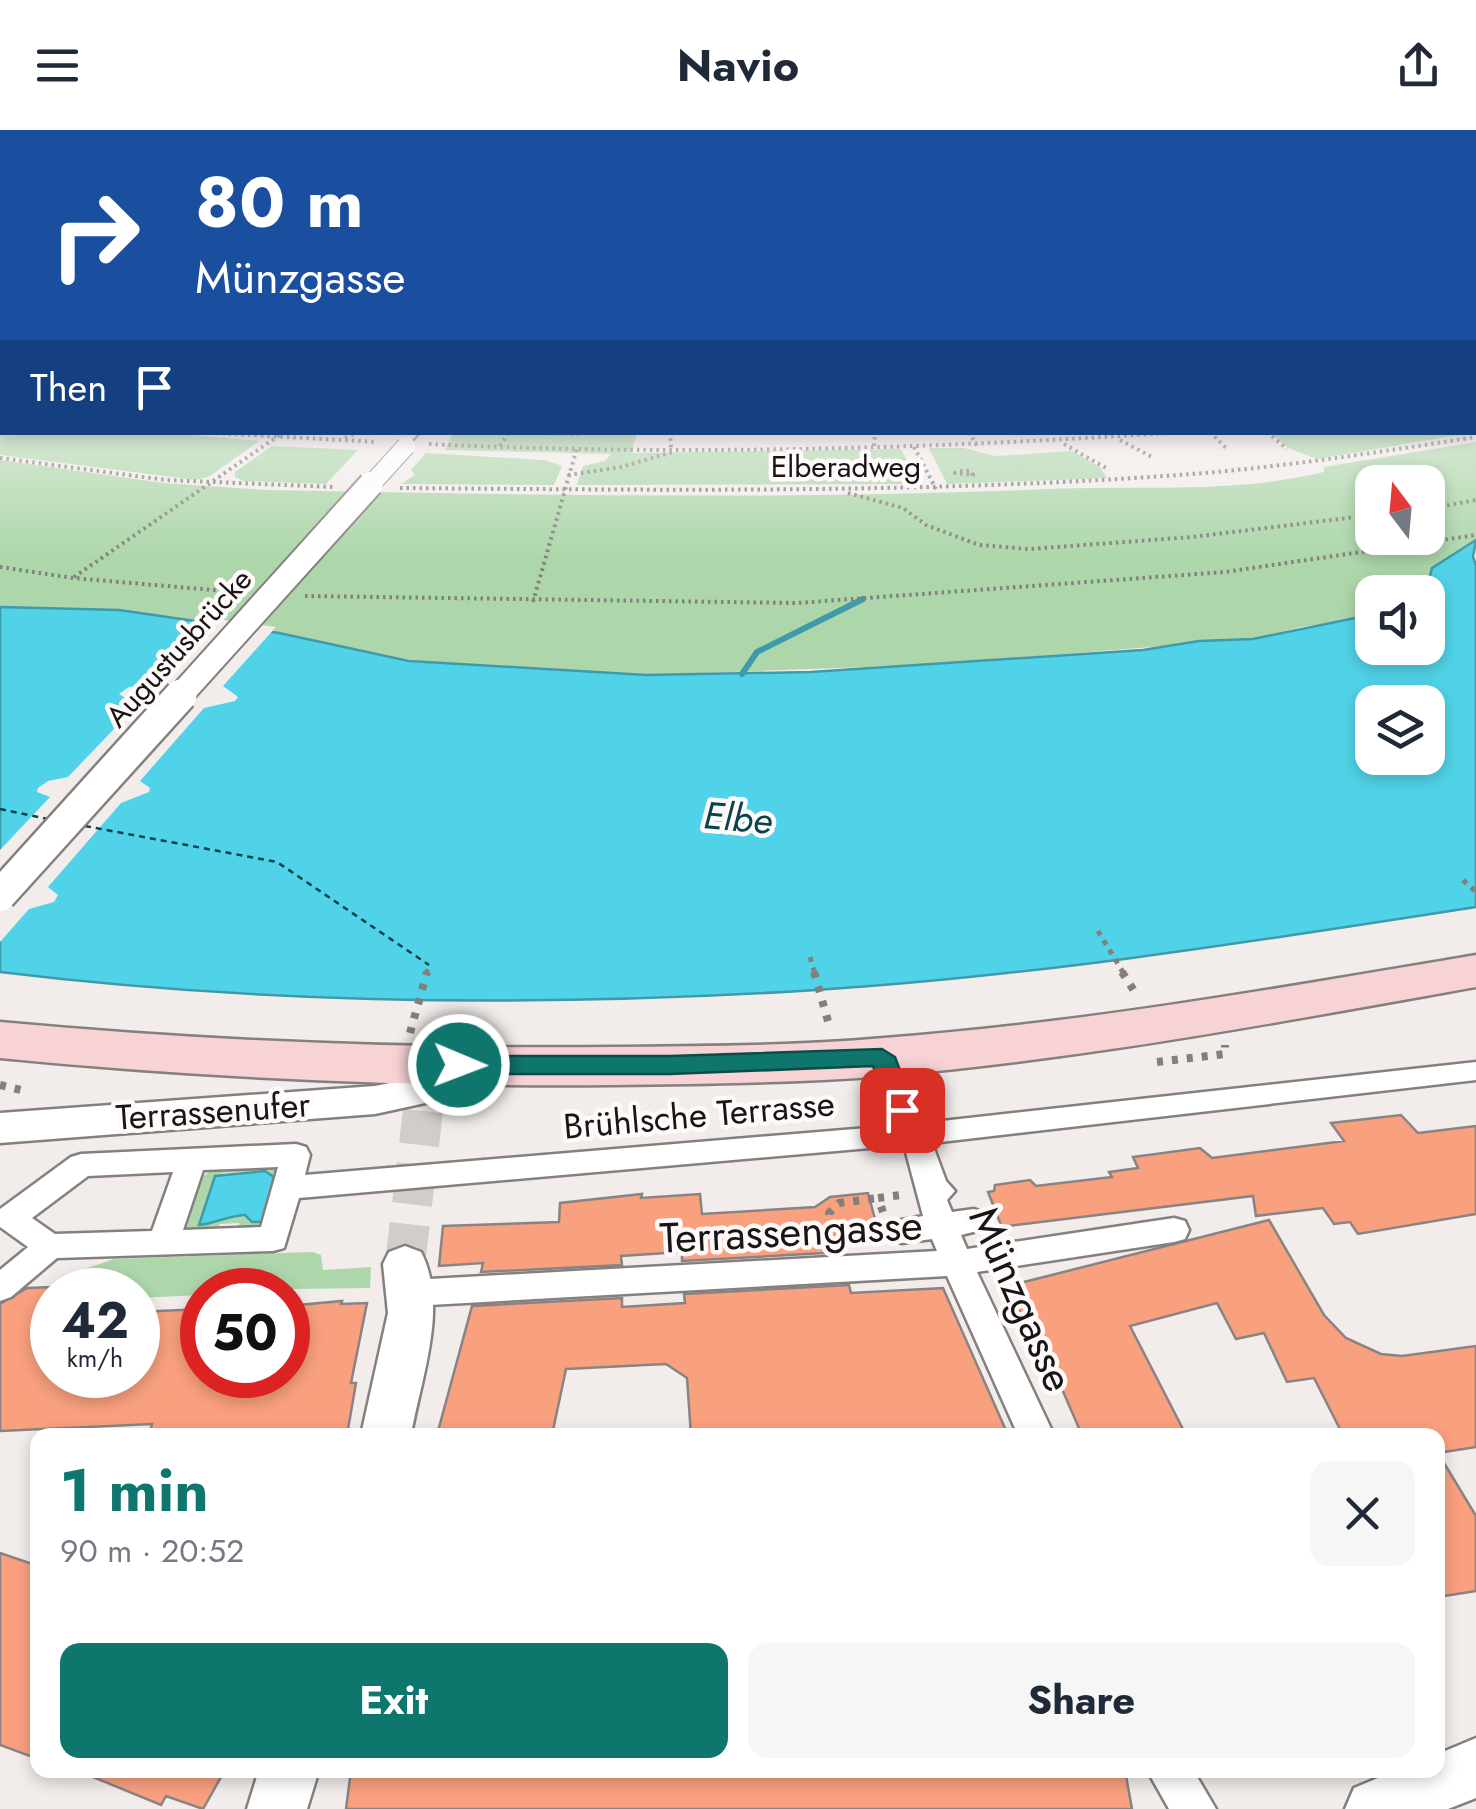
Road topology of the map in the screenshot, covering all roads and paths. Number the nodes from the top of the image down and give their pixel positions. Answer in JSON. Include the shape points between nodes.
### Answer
{"nodes":[{"id":1,"x":355,"y":435,"type":"edge"},
{"id":2,"x":507,"y":435,"type":"edge"},
{"id":3,"x":580,"y":435,"type":"edge"},
{"id":4,"x":670,"y":435,"type":"edge"},
{"id":5,"x":875,"y":435,"type":"edge"},
{"id":6,"x":970,"y":435,"type":"edge"},
{"id":7,"x":1145,"y":435,"type":"edge"},
{"id":8,"x":1213,"y":435,"type":"edge"},
{"id":9,"x":1271,"y":435,"type":"edge"},
{"id":10,"x":279,"y":436,"type":"edge"},
{"id":11,"x":302,"y":436,"type":"edge"},
{"id":12,"x":1476,"y":437,"type":"edge"},
{"id":13,"x":1119,"y":439,"type":"junction"},
{"id":14,"x":349,"y":440,"type":"junction"},
{"id":15,"x":410,"y":441,"type":"edge"},
{"id":16,"x":1062,"y":443,"type":"junction"},
{"id":17,"x":576,"y":446,"type":"junction"},
{"id":18,"x":874,"y":446,"type":"junction"},
{"id":19,"x":978,"y":446,"type":"junction"},
{"id":20,"x":500,"y":447,"type":"junction"},
{"id":21,"x":914,"y":447,"type":"junction"},
{"id":22,"x":671,"y":449,"type":"junction"},
{"id":23,"x":684,"y":449,"type":"junction"},
{"id":24,"x":1287,"y":449,"type":"dead end"},
{"id":25,"x":1227,"y":450,"type":"dead end"},
{"id":26,"x":1152,"y":457,"type":"dead end"},
{"id":27,"x":0,"y":458,"type":"edge"},
{"id":28,"x":1106,"y":468,"type":"dead end"},
{"id":29,"x":568,"y":476,"type":"junction"},
{"id":30,"x":212,"y":483,"type":"junction"},
{"id":31,"x":346,"y":488,"type":"dead end"},
{"id":32,"x":386,"y":488,"type":"dead end"},
{"id":33,"x":563,"y":488,"type":"junction"},
{"id":34,"x":936,"y":490,"type":"junction"},
{"id":35,"x":842,"y":491,"type":"junction"},
{"id":36,"x":1476,"y":500,"type":"edge"},
{"id":37,"x":1445,"y":505,"type":"edge"},
{"id":38,"x":1355,"y":517,"type":"edge"},
{"id":39,"x":1476,"y":535,"type":"edge"},
{"id":40,"x":0,"y":567,"type":"edge"},
{"id":41,"x":72,"y":578,"type":"junction"},
{"id":42,"x":243,"y":592,"type":"dead end"},
{"id":43,"x":297,"y":596,"type":"dead end"},
{"id":44,"x":533,"y":602,"type":"junction"},
{"id":45,"x":1463,"y":880,"type":"dead end"},
{"id":46,"x":1476,"y":892,"type":"edge"},
{"id":47,"x":0,"y":894,"type":"edge"},
{"id":48,"x":1098,"y":931,"type":"dead end"},
{"id":49,"x":810,"y":956,"type":"dead end"},
{"id":50,"x":429,"y":965,"type":"dead end"},
{"id":51,"x":1476,"y":971,"type":"edge"},
{"id":52,"x":1140,"y":1000,"type":"dead end"},
{"id":53,"x":832,"y":1035,"type":"dead end"},
{"id":54,"x":0,"y":1040,"type":"edge"},
{"id":55,"x":1226,"y":1054,"type":"dead end"},
{"id":56,"x":1212,"y":1056,"type":"dead end"},
{"id":57,"x":882,"y":1057,"type":"junction"},
{"id":58,"x":422,"y":1070,"type":"junction"},
{"id":59,"x":1476,"y":1071,"type":"edge"},
{"id":60,"x":0,"y":1085,"type":"edge"},
{"id":61,"x":25,"y":1091,"type":"dead end"},
{"id":62,"x":909,"y":1122,"type":"junction"},
{"id":63,"x":0,"y":1128,"type":"edge"},
{"id":64,"x":192,"y":1160,"type":"junction"},
{"id":65,"x":286,"y":1188,"type":"junction"},
{"id":66,"x":940,"y":1203,"type":"junction"},
{"id":67,"x":1174,"y":1230,"type":"dead end"},
{"id":68,"x":902,"y":1231,"type":"dead end"},
{"id":69,"x":163,"y":1243,"type":"junction"},
{"id":70,"x":50,"y":1246,"type":"junction"},
{"id":71,"x":957,"y":1263,"type":"junction"},
{"id":72,"x":408,"y":1279,"type":"joint"},
{"id":73,"x":0,"y":1288,"type":"edge"},
{"id":74,"x":387,"y":1428,"type":"edge"},
{"id":75,"x":1033,"y":1428,"type":"edge"},
{"id":76,"x":1476,"y":1768,"type":"edge"},
{"id":77,"x":287,"y":1778,"type":"edge"},
{"id":78,"x":1173,"y":1778,"type":"edge"},
{"id":79,"x":277,"y":1809,"type":"edge"},
{"id":80,"x":1194,"y":1809,"type":"edge"},
{"id":81,"x":1375,"y":1809,"type":"edge"}],
"edges":[{"from":1,"to":14,"type":"path"},
{"from":2,"to":20,"type":"path"},
{"from":3,"to":17,"type":"path"},
{"from":4,"to":22,"type":"path"},
{"from":5,"to":18,"type":"path"},
{"from":6,"to":19,"type":"path"},
{"from":7,"to":13,"type":"path"},
{"from":8,"to":25,"type":"path"},
{"from":9,"to":24,"type":"path"},
{"from":10,"to":11,"type":"path"},
{"from":10,"to":30,"type":"path"},
{"from":11,"to":14,"type":"path"},
{"from":12,"to":34,"type":"path","name":"Elberadweg","via":[[1217,473]]},
{"from":13,"to":16,"type":"path"},
{"from":13,"to":26,"type":"path"},
{"from":14,"to":15,"type":"path"},
{"from":15,"to":20,"type":"path"},
{"from":15,"to":47,"type":"street","name":"Augustusbrücke","bridge":true},
{"from":16,"to":19,"type":"path"},
{"from":16,"to":28,"type":"path"},
{"from":17,"to":20,"type":"path"},
{"from":17,"to":22,"type":"path"},
{"from":17,"to":29,"type":"path"},
{"from":18,"to":21,"type":"path"},
{"from":18,"to":23,"type":"path"},
{"from":19,"to":21,"type":"path"},
{"from":21,"to":34,"type":"path"},
{"from":22,"to":23,"type":"path"},
{"from":23,"to":29,"type":"path"},
{"from":27,"to":30,"type":"path"},
{"from":29,"to":33,"type":"path"},
{"from":30,"to":31,"type":"path"},
{"from":30,"to":41,"type":"path"},
{"from":32,"to":33,"type":"path","name":"Elberadweg"},
{"from":33,"to":35,"type":"path","name":"Elberadweg"},
{"from":33,"to":44,"type":"path"},
{"from":34,"to":35,"type":"path","name":"Elberadweg"},
{"from":35,"to":38,"type":"path","via":[[903,508],[926,525],[979,545],[1029,549]]},
{"from":36,"to":37,"type":"path"},
{"from":39,"to":44,"type":"path","via":[[1225,572],[947,594],[797,603]]},
{"from":40,"to":41,"type":"path"},
{"from":41,"to":42,"type":"path"},
{"from":43,"to":44,"type":"path"},
{"from":45,"to":46,"type":"path"},
{"from":48,"to":52,"type":"path"},
{"from":49,"to":53,"type":"path"},
{"from":50,"to":58,"type":"path"},
{"from":51,"to":57,"type":"main road","via":[[1154,1024]]},
{"from":54,"to":58,"type":"main road"},
{"from":55,"to":56,"type":"path"},
{"from":57,"to":58,"type":"main road"},
{"from":57,"to":62,"type":"lane","name":"Münzgasse"},
{"from":58,"to":63,"type":"street","name":"Terrassenufer","via":[[375,1100]]},
{"from":59,"to":62,"type":"street","name":"Brühlsche Terrasse"},
{"from":60,"to":61,"type":"path"},
{"from":62,"to":65,"type":"street","name":"Brühlsche Terrasse"},
{"from":62,"to":66,"type":"street","name":"Münzgasse"},
{"from":64,"to":65,"type":"street","via":[[296,1154]]},
{"from":64,"to":69,"type":"street"},
{"from":64,"to":70,"type":"street","via":[[81,1165],[10,1218]]},
{"from":65,"to":69,"type":"street","via":[[273,1239]]},
{"from":66,"to":68,"type":"street"},
{"from":66,"to":71,"type":"street","name":"Münzgasse"},
{"from":67,"to":71,"type":"street","name":"Terrassengasse"},
{"from":69,"to":70,"type":"street"},
{"from":70,"to":73,"type":"street"},
{"from":71,"to":72,"type":"street","name":"Terrassengasse"},
{"from":71,"to":75,"type":"street","name":"Münzgasse"},
{"from":72,"to":74,"type":"street"},
{"from":76,"to":81,"type":"street"},
{"from":77,"to":79,"type":"street"},
{"from":78,"to":80,"type":"street"}]}
